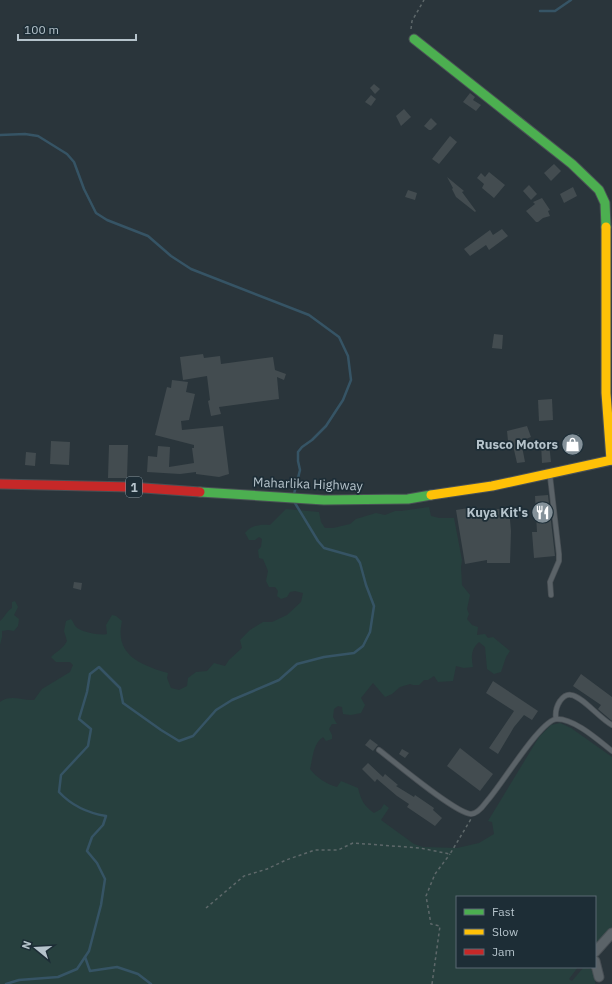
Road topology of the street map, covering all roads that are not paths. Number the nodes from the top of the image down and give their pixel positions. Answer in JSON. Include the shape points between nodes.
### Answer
{"nodes":[{"id":1,"x":414,"y":38,"type":"road end"},
{"id":2,"x":611,"y":460,"type":"edge"},
{"id":3,"x":550,"y":474,"type":"junction"},
{"id":4,"x":0,"y":484,"type":"edge"},
{"id":5,"x":551,"y":595,"type":"dead end"},
{"id":6,"x":556,"y":719,"type":"junction"},
{"id":7,"x":612,"y":725,"type":"edge"},
{"id":8,"x":379,"y":750,"type":"dead end"},
{"id":9,"x":612,"y":750,"type":"edge"},
{"id":10,"x":612,"y":933,"type":"edge"},
{"id":11,"x":596,"y":951,"type":"edge"},
{"id":12,"x":596,"y":963,"type":"edge"},
{"id":13,"x":600,"y":977,"type":"dead end"}],
"edges":[{"from":1,"to":2,"type":"main road","via":[[572,164],[603,196],[606,215],[606,393]]},
{"from":2,"to":3,"type":"main road","name":"Maharlika Highway","number":"1"},
{"from":3,"to":4,"type":"main road","name":"Maharlika Highway","number":"1","via":[[408,499],[324,500],[130,487]]},
{"from":3,"to":5,"type":"lane","via":[[559,554],[559,561],[550,582]]},
{"from":6,"to":7,"type":"lane","via":[[555,713],[559,703],[564,696],[572,695]]},
{"from":6,"to":8,"type":"lane","via":[[538,732],[494,794],[476,813],[471,814],[452,805]]},
{"from":6,"to":9,"type":"lane","via":[[581,727]]},
{"from":10,"to":11,"type":"street"},
{"from":12,"to":13,"type":"street"}]}
